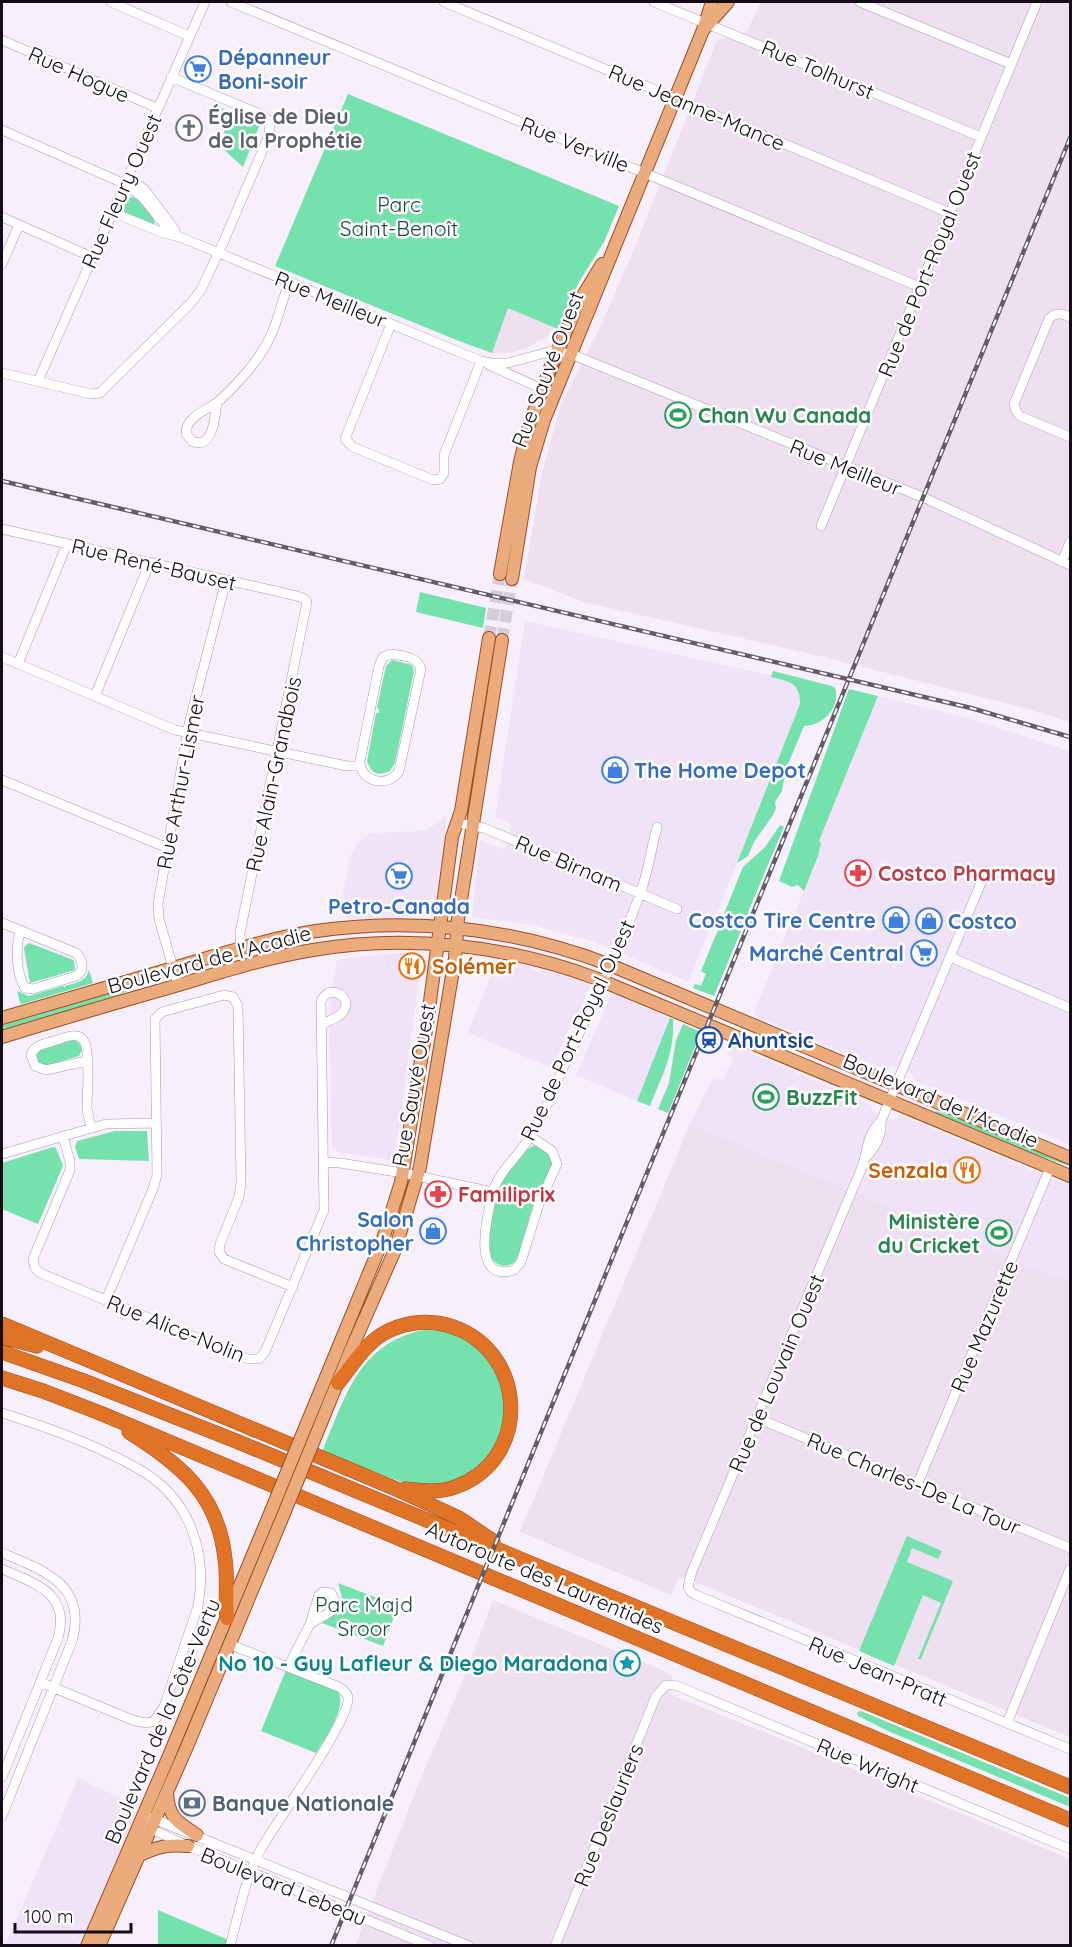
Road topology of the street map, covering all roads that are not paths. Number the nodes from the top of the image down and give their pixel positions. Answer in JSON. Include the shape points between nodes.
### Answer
{"nodes":[{"id":1,"x":111,"y":2,"type":"edge"},
{"id":2,"x":205,"y":2,"type":"edge"},
{"id":3,"x":231,"y":2,"type":"edge"},
{"id":4,"x":444,"y":2,"type":"edge"},
{"id":5,"x":654,"y":2,"type":"edge"},
{"id":6,"x":712,"y":2,"type":"edge"},
{"id":7,"x":728,"y":2,"type":"edge"},
{"id":8,"x":860,"y":2,"type":"edge"},
{"id":9,"x":1037,"y":2,"type":"edge"},
{"id":10,"x":706,"y":25,"type":"junction"},
{"id":11,"x":189,"y":36,"type":"junction"},
{"id":12,"x":2,"y":40,"type":"edge"},
{"id":13,"x":1011,"y":64,"type":"junction"},
{"id":14,"x":171,"y":77,"type":"junction"},
{"id":15,"x":675,"y":98,"type":"junction"},
{"id":16,"x":157,"y":108,"type":"junction"},
{"id":17,"x":2,"y":130,"type":"edge"},
{"id":18,"x":981,"y":137,"type":"junction"},
{"id":19,"x":644,"y":173,"type":"junction"},
{"id":20,"x":124,"y":183,"type":"junction"},
{"id":21,"x":112,"y":212,"type":"junction"},
{"id":22,"x":950,"y":213,"type":"junction"},
{"id":23,"x":2,"y":217,"type":"edge"},
{"id":24,"x":19,"y":225,"type":"junction"},
{"id":25,"x":180,"y":237,"type":"junction"},
{"id":26,"x":614,"y":245,"type":"junction"},
{"id":27,"x":219,"y":253,"type":"junction"},
{"id":28,"x":92,"y":257,"type":"junction"},
{"id":29,"x":2,"y":264,"type":"edge"},
{"id":30,"x":289,"y":283,"type":"junction"},
{"id":31,"x":920,"y":287,"type":"junction"},
{"id":32,"x":1071,"y":317,"type":"edge"},
{"id":33,"x":391,"y":324,"type":"junction"},
{"id":34,"x":558,"y":351,"type":"junction"},
{"id":35,"x":571,"y":354,"type":"junction"},
{"id":36,"x":482,"y":361,"type":"junction"},
{"id":37,"x":2,"y":373,"type":"edge"},
{"id":38,"x":38,"y":381,"type":"junction"},
{"id":39,"x":542,"y":390,"type":"junction"},
{"id":40,"x":217,"y":403,"type":"dead end"},
{"id":41,"x":1071,"y":437,"type":"edge"},
{"id":42,"x":846,"y":467,"type":"junction"},
{"id":43,"x":821,"y":526,"type":"dead end"},
{"id":44,"x":2,"y":529,"type":"edge"},
{"id":45,"x":1071,"y":542,"type":"edge"},
{"id":46,"x":67,"y":544,"type":"junction"},
{"id":47,"x":150,"y":562,"type":"junction"},
{"id":48,"x":1066,"y":563,"type":"edge"},
{"id":49,"x":226,"y":580,"type":"junction"},
{"id":50,"x":306,"y":601,"type":"joint"},
{"id":51,"x":2,"y":657,"type":"edge"},
{"id":52,"x":18,"y":664,"type":"junction"},
{"id":53,"x":95,"y":696,"type":"junction"},
{"id":54,"x":187,"y":733,"type":"junction"},
{"id":55,"x":277,"y":751,"type":"junction"},
{"id":56,"x":360,"y":766,"type":"junction"},
{"id":57,"x":2,"y":780,"type":"edge"},
{"id":58,"x":458,"y":823,"type":"junction"},
{"id":59,"x":473,"y":825,"type":"junction"},
{"id":60,"x":657,"y":827,"type":"dead end"},
{"id":61,"x":167,"y":847,"type":"junction"},
{"id":62,"x":986,"y":871,"type":"dead end"},
{"id":63,"x":640,"y":893,"type":"junction"},
{"id":64,"x":677,"y":909,"type":"dead end"},
{"id":65,"x":2,"y":923,"type":"edge"},
{"id":66,"x":439,"y":927,"type":"junction"},
{"id":67,"x":457,"y":928,"type":"junction"},
{"id":68,"x":21,"y":930,"type":"junction"},
{"id":69,"x":437,"y":945,"type":"junction"},
{"id":70,"x":456,"y":945,"type":"junction"},
{"id":71,"x":241,"y":948,"type":"junction"},
{"id":72,"x":950,"y":957,"type":"junction"},
{"id":73,"x":610,"y":965,"type":"junction"},
{"id":74,"x":173,"y":968,"type":"junction"},
{"id":75,"x":604,"y":982,"type":"junction"},
{"id":76,"x":178,"y":985,"type":"junction"},
{"id":77,"x":1071,"y":1008,"type":"edge"},
{"id":78,"x":2,"y":1018,"type":"edge"},
{"id":79,"x":321,"y":1025,"type":"dead end"},
{"id":80,"x":2,"y":1037,"type":"edge"},
{"id":81,"x":87,"y":1061,"type":"junction"},
{"id":82,"x":896,"y":1084,"type":"junction"},
{"id":83,"x":889,"y":1100,"type":"junction"},
{"id":84,"x":156,"y":1123,"type":"junction"},
{"id":85,"x":91,"y":1128,"type":"junction"},
{"id":86,"x":63,"y":1136,"type":"junction"},
{"id":87,"x":530,"y":1136,"type":"junction"},
{"id":88,"x":2,"y":1154,"type":"edge"},
{"id":89,"x":1071,"y":1158,"type":"edge"},
{"id":90,"x":324,"y":1162,"type":"junction"},
{"id":91,"x":1050,"y":1168,"type":"junction"},
{"id":92,"x":403,"y":1173,"type":"junction"},
{"id":93,"x":417,"y":1176,"type":"junction"},
{"id":94,"x":1071,"y":1176,"type":"edge"},
{"id":95,"x":493,"y":1192,"type":"junction"},
{"id":96,"x":293,"y":1287,"type":"junction"},
{"id":97,"x":106,"y":1300,"type":"junction"},
{"id":98,"x":2,"y":1324,"type":"edge"},
{"id":99,"x":2,"y":1337,"type":"edge"},
{"id":100,"x":2,"y":1352,"type":"edge"},
{"id":101,"x":71,"y":1354,"type":"junction"},
{"id":102,"x":2,"y":1378,"type":"edge"},
{"id":103,"x":338,"y":1383,"type":"junction"},
{"id":104,"x":2,"y":1413,"type":"edge"},
{"id":105,"x":100,"y":1413,"type":"junction"},
{"id":106,"x":757,"y":1418,"type":"junction"},
{"id":107,"x":917,"y":1485,"type":"junction"},
{"id":108,"x":394,"y":1488,"type":"junction"},
{"id":109,"x":277,"y":1513,"type":"junction"},
{"id":110,"x":1071,"y":1548,"type":"edge"},
{"id":111,"x":2,"y":1554,"type":"edge"},
{"id":112,"x":520,"y":1558,"type":"junction"},
{"id":113,"x":2,"y":1569,"type":"edge"},
{"id":114,"x":1071,"y":1569,"type":"edge"},
{"id":115,"x":688,"y":1588,"type":"joint"},
{"id":116,"x":227,"y":1618,"type":"junction"},
{"id":117,"x":310,"y":1624,"type":"dead end"},
{"id":118,"x":230,"y":1644,"type":"junction"},
{"id":119,"x":288,"y":1667,"type":"junction"},
{"id":120,"x":40,"y":1682,"type":"junction"},
{"id":121,"x":664,"y":1686,"type":"joint"},
{"id":122,"x":54,"y":1689,"type":"junction"},
{"id":123,"x":1007,"y":1723,"type":"junction"},
{"id":124,"x":1071,"y":1749,"type":"edge"},
{"id":125,"x":2,"y":1777,"type":"edge"},
{"id":126,"x":1071,"y":1787,"type":"edge"},
{"id":127,"x":167,"y":1792,"type":"junction"},
{"id":128,"x":2,"y":1816,"type":"edge"},
{"id":129,"x":1071,"y":1820,"type":"edge"},
{"id":130,"x":147,"y":1822,"type":"junction"},
{"id":131,"x":197,"y":1835,"type":"junction"},
{"id":132,"x":188,"y":1846,"type":"junction"},
{"id":133,"x":1071,"y":1849,"type":"edge"},
{"id":134,"x":138,"y":1856,"type":"junction"},
{"id":135,"x":256,"y":1859,"type":"junction"},
{"id":136,"x":251,"y":1873,"type":"junction"},
{"id":137,"x":87,"y":1946,"type":"edge"},
{"id":138,"x":99,"y":1946,"type":"edge"},
{"id":139,"x":230,"y":1946,"type":"edge"},
{"id":140,"x":430,"y":1946,"type":"edge"},
{"id":141,"x":469,"y":1946,"type":"edge"},
{"id":142,"x":555,"y":1946,"type":"edge"}],
"edges":[{"from":1,"to":11,"type":"street"},
{"from":2,"to":11,"type":"street","name":"Rue Fleury Ouest"},
{"from":3,"to":19,"type":"street","name":"Rue Verville"},
{"from":4,"to":15,"type":"street","name":"Rue Jeanne-Mance"},
{"from":5,"to":10,"type":"street","name":"Rue Tolhurst"},
{"from":6,"to":10,"type":"main road","name":"Rue Sauvé Ouest"},
{"from":7,"to":10,"type":"main road","name":"Rue Sauvé Ouest"},
{"from":8,"to":13,"type":"street"},
{"from":9,"to":13,"type":"street","name":"Rue de Port-Royal Ouest"},
{"from":10,"to":15,"type":"main road","name":"Rue Sauvé Ouest"},
{"from":10,"to":18,"type":"street","name":"Rue Tolhurst"},
{"from":11,"to":14,"type":"street","name":"Rue Fleury Ouest"},
{"from":12,"to":16,"type":"street","name":"Rue Hogue"},
{"from":13,"to":18,"type":"street","name":"Rue de Port-Royal Ouest"},
{"from":14,"to":16,"type":"street","name":"Rue Fleury Ouest"},
{"from":14,"to":27,"type":"street","via":[[260,114],[270,123],[267,140]]},
{"from":15,"to":19,"type":"main road","name":"Rue Sauvé Ouest"},
{"from":15,"to":22,"type":"street","name":"Rue Jeanne-Mance"},
{"from":16,"to":20,"type":"street","name":"Rue Fleury Ouest"},
{"from":17,"to":20,"type":"street"},
{"from":18,"to":22,"type":"street","name":"Rue de Port-Royal Ouest"},
{"from":19,"to":26,"type":"main road","name":"Rue Sauvé Ouest"},
{"from":19,"to":31,"type":"street","name":"Rue Verville"},
{"from":20,"to":21,"type":"street","name":"Rue Fleury Ouest"},
{"from":20,"to":25,"type":"street","via":[[137,184],[145,190]]},
{"from":21,"to":25,"type":"street","name":"Rue Meilleur"},
{"from":21,"to":28,"type":"street","name":"Rue Fleury Ouest"},
{"from":22,"to":31,"type":"street","name":"Rue de Port-Royal Ouest"},
{"from":23,"to":24,"type":"street"},
{"from":24,"to":28,"type":"street"},
{"from":24,"to":29,"type":"street"},
{"from":25,"to":27,"type":"street","name":"Rue Meilleur"},
{"from":26,"to":34,"type":"main road","name":"Rue Sauvé Ouest","via":[[579,302]]},
{"from":26,"to":35,"type":"main road","name":"Rue Sauvé Ouest"},
{"from":27,"to":30,"type":"street","name":"Rue Meilleur"},
{"from":27,"to":38,"type":"street","via":[[194,300],[106,388],[97,394]]},
{"from":28,"to":38,"type":"street","name":"Rue Fleury Ouest"},
{"from":30,"to":33,"type":"street","name":"Rue Meilleur"},
{"from":30,"to":40,"type":"street","via":[[269,339],[248,370]]},
{"from":31,"to":42,"type":"street","name":"Rue de Port-Royal Ouest"},
{"from":32,"to":41,"type":"street","via":[[1056,313],[1049,319],[1014,404],[1020,416]]},
{"from":33,"to":36,"type":"street","name":"Rue Meilleur"},
{"from":33,"to":36,"type":"street","via":[[345,439],[353,447],[423,476],[433,480],[444,473],[444,455]]},
{"from":34,"to":35,"type":"street","name":"Rue Meilleur"},
{"from":34,"to":36,"type":"street","name":"Rue Meilleur","via":[[508,363]]},
{"from":34,"to":39,"type":"main road","name":"Rue Sauvé Ouest"},
{"from":35,"to":39,"type":"main road","name":"Rue Sauvé Ouest","via":[[535,448],[506,577],[523,448]]},
{"from":35,"to":42,"type":"street","name":"Rue Meilleur"},
{"from":36,"to":39,"type":"street","name":"Rue Meilleur"},
{"from":37,"to":38,"type":"street"},
{"from":42,"to":43,"type":"street","name":"Rue de Port-Royal Ouest"},
{"from":42,"to":48,"type":"street","name":"Rue Meilleur","via":[[943,506]]},
{"from":44,"to":46,"type":"street","name":"Rue René-Bauset"},
{"from":45,"to":48,"type":"street"},
{"from":46,"to":47,"type":"street","name":"Rue René-Bauset"},
{"from":46,"to":52,"type":"street"},
{"from":47,"to":49,"type":"street","name":"Rue René-Bauset"},
{"from":47,"to":53,"type":"street"},
{"from":49,"to":50,"type":"street","name":"Rue René-Bauset"},
{"from":49,"to":54,"type":"street","name":"Rue Arthur-Lismer"},
{"from":50,"to":55,"type":"street","name":"Rue Alain-Grandbois"},
{"from":51,"to":52,"type":"street"},
{"from":52,"to":53,"type":"street"},
{"from":53,"to":54,"type":"street"},
{"from":54,"to":55,"type":"street"},
{"from":54,"to":61,"type":"street","name":"Rue Arthur-Lismer"},
{"from":55,"to":56,"type":"street"},
{"from":55,"to":71,"type":"street","name":"Rue Alain-Grandbois","via":[[240,933]]},
{"from":56,"to":56,"type":"street","via":[[366,776],[379,782],[390,780],[399,771],[420,672],[414,659],[391,654],[381,661]]},
{"from":57,"to":61,"type":"street"},
{"from":58,"to":59,"type":"street","name":"Rue Birnam"},
{"from":58,"to":59,"type":"main road","name":"Rue Sauvé Ouest","via":[[496,639]]},
{"from":58,"to":66,"type":"main road","name":"Rue Sauvé Ouest","via":[[452,837]]},
{"from":59,"to":63,"type":"street","name":"Rue Birnam"},
{"from":59,"to":67,"type":"main road","name":"Rue Sauvé Ouest"},
{"from":60,"to":63,"type":"street","name":"Rue de Port-Royal Ouest"},
{"from":61,"to":74,"type":"street","name":"Rue Arthur-Lismer","via":[[158,912]]},
{"from":62,"to":72,"type":"street","name":"Rue de Louvain Ouest"},
{"from":63,"to":64,"type":"street","name":"Rue Birnam"},
{"from":63,"to":73,"type":"street","name":"Rue de Port-Royal Ouest"},
{"from":65,"to":68,"type":"street"},
{"from":66,"to":67,"type":"main road","name":"Boulevard de l'Acadie"},
{"from":66,"to":69,"type":"main road","name":"Rue Sauvé Ouest"},
{"from":66,"to":71,"type":"main road","name":"Boulevard de l'Acadie","via":[[344,928]]},
{"from":67,"to":70,"type":"main road","name":"Rue Sauvé Ouest"},
{"from":67,"to":73,"type":"main road","name":"Boulevard de l'Acadie","via":[[529,939]]},
{"from":68,"to":68,"type":"street","via":[[17,943],[25,988],[33,989],[80,973],[81,963],[76,954]]},
{"from":69,"to":70,"type":"main road","name":"Boulevard de l'Acadie"},
{"from":69,"to":76,"type":"main road","name":"Boulevard de l'Acadie","via":[[384,943],[321,948]]},
{"from":69,"to":92,"type":"main road","name":"Rue Sauvé Ouest"},
{"from":70,"to":75,"type":"main road","name":"Boulevard de l'Acadie","via":[[532,958]]},
{"from":70,"to":93,"type":"main road","name":"Rue Sauvé Ouest"},
{"from":71,"to":74,"type":"main road","name":"Boulevard de l'Acadie"},
{"from":72,"to":77,"type":"street"},
{"from":72,"to":82,"type":"street","name":"Rue de Louvain Ouest"},
{"from":73,"to":75,"type":"street","name":"Rue de Port-Royal Ouest"},
{"from":73,"to":82,"type":"main road","name":"Boulevard de l'Acadie"},
{"from":74,"to":76,"type":"street","name":"Rue Arthur-Lismer"},
{"from":74,"to":78,"type":"main road","name":"Boulevard de l'Acadie"},
{"from":75,"to":83,"type":"main road","name":"Boulevard de l'Acadie"},
{"from":75,"to":87,"type":"street","name":"Rue de Port-Royal Ouest"},
{"from":76,"to":80,"type":"main road","name":"Boulevard de l'Acadie"},
{"from":79,"to":90,"type":"street","name":"Rue Alice-Nolin"},
{"from":81,"to":81,"type":"street","via":[[85,1043],[74,1035],[37,1046],[31,1055],[35,1066],[44,1070]]},
{"from":81,"to":85,"type":"street","via":[[87,1112]]},
{"from":82,"to":83,"type":"street","name":"Rue de Louvain Ouest"},
{"from":82,"to":89,"type":"main road","name":"Boulevard de l'Acadie"},
{"from":83,"to":91,"type":"main road","name":"Boulevard de l'Acadie"},
{"from":83,"to":106,"type":"street","name":"Rue de Louvain Ouest","via":[[873,1128],[865,1159]]},
{"from":84,"to":85,"type":"street","via":[[112,1123]]},
{"from":84,"to":96,"type":"street","via":[[156,1017],[222,995],[235,998],[241,1188],[219,1252],[225,1259]]},
{"from":84,"to":97,"type":"street","via":[[156,1179]]},
{"from":85,"to":86,"type":"street"},
{"from":86,"to":88,"type":"street"},
{"from":86,"to":97,"type":"street","name":"Rue Alice-Nolin","via":[[70,1170],[33,1264],[40,1273]]},
{"from":87,"to":95,"type":"street","name":"Rue de Port-Royal Ouest"},
{"from":87,"to":95,"type":"street","name":"Rue de Port-Royal Ouest","via":[[552,1151],[555,1170],[518,1266],[506,1272],[492,1266],[486,1258],[484,1245]]},
{"from":90,"to":92,"type":"street"},
{"from":90,"to":96,"type":"street","name":"Rue Alice-Nolin","via":[[323,1214]]},
{"from":91,"to":94,"type":"main road","name":"Boulevard de l'Acadie"},
{"from":91,"to":107,"type":"street","name":"Rue Mazurette"},
{"from":92,"to":93,"type":"street"},
{"from":92,"to":109,"type":"main road","name":"Rue Sauvé Ouest","bridge":true,"via":[[380,1248],[300,1440]]},
{"from":93,"to":95,"type":"street"},
{"from":93,"to":103,"type":"main road","name":"Rue Sauvé Ouest","via":[[395,1250]]},
{"from":96,"to":97,"type":"street","name":"Rue Alice-Nolin","via":[[264,1354],[253,1360]]},
{"from":98,"to":101,"type":"highway"},
{"from":99,"to":101,"type":"highway"},
{"from":100,"to":112,"type":"highway","name":"Autoroute des Laurentides","via":[[105,1389]]},
{"from":101,"to":108,"type":"highway"},
{"from":102,"to":105,"type":"highway","name":"Autoroute des Laurentides"},
{"from":103,"to":108,"type":"highway","via":[[376,1339],[397,1327],[419,1323],[444,1324],[469,1334],[486,1346],[503,1371],[510,1390],[510,1421],[502,1445],[488,1466],[470,1480],[448,1489]]},
{"from":103,"to":109,"type":"main road","name":"Rue Sauvé Ouest","bridge":true},
{"from":104,"to":122,"type":"street","via":[[83,1442],[153,1478],[186,1516],[198,1546],[200,1594],[158,1718],[151,1722],[135,1721]]},
{"from":105,"to":116,"type":"highway","via":[[172,1461],[202,1495],[224,1548]]},
{"from":105,"to":129,"type":"highway","name":"Autoroute des Laurentides"},
{"from":106,"to":107,"type":"street","name":"Rue Charles-De La Tour"},
{"from":106,"to":115,"type":"street","name":"Rue de Louvain Ouest"},
{"from":107,"to":110,"type":"street","name":"Rue Charles-De La Tour"},
{"from":108,"to":112,"type":"highway","via":[[459,1518]]},
{"from":109,"to":116,"type":"main road","name":"Boulevard de la Côte-Vertu"},
{"from":109,"to":118,"type":"main road","name":"Boulevard de la Côte-Vertu"},
{"from":111,"to":122,"type":"street","via":[[45,1571],[61,1583],[73,1604],[72,1641]]},
{"from":112,"to":126,"type":"highway","name":"Autoroute des Laurentides"},
{"from":113,"to":120,"type":"street","via":[[40,1585],[55,1599],[61,1615],[60,1631]]},
{"from":114,"to":123,"type":"street"},
{"from":115,"to":123,"type":"street","name":"Rue Jean-Pratt","via":[[696,1595]]},
{"from":116,"to":130,"type":"main road","name":"Boulevard de la Côte-Vertu"},
{"from":117,"to":119,"type":"street"},
{"from":118,"to":119,"type":"street"},
{"from":118,"to":127,"type":"main road","name":"Boulevard de la Côte-Vertu"},
{"from":119,"to":135,"type":"street","via":[[339,1687],[349,1699],[332,1738]]},
{"from":120,"to":122,"type":"street"},
{"from":120,"to":125,"type":"street"},
{"from":121,"to":133,"type":"street","name":"Rue Wright","via":[[675,1685]]},
{"from":121,"to":142,"type":"street","name":"Rue Deslauriers","via":[[646,1719]]},
{"from":122,"to":128,"type":"street"},
{"from":123,"to":124,"type":"street","name":"Rue Jean-Pratt"},
{"from":127,"to":130,"type":"main road","name":"Boulevard de la Côte-Vertu"},
{"from":127,"to":131,"type":"main road","via":[[172,1816]]},
{"from":130,"to":131,"type":"street","name":"Boulevard Lebeau"},
{"from":130,"to":132,"type":"street","name":"Boulevard Lebeau"},
{"from":130,"to":134,"type":"main road","name":"Boulevard de la Côte-Vertu"},
{"from":130,"to":137,"type":"main road","name":"Boulevard de la Côte-Vertu"},
{"from":131,"to":135,"type":"street","name":"Boulevard Lebeau"},
{"from":132,"to":134,"type":"main road","via":[[161,1846]]},
{"from":132,"to":136,"type":"street","name":"Boulevard Lebeau"},
{"from":134,"to":138,"type":"main road","name":"Boulevard de la Côte-Vertu"},
{"from":135,"to":136,"type":"street"},
{"from":135,"to":141,"type":"street","name":"Boulevard Lebeau"},
{"from":136,"to":139,"type":"street"},
{"from":136,"to":140,"type":"street","name":"Boulevard Lebeau"}]}
